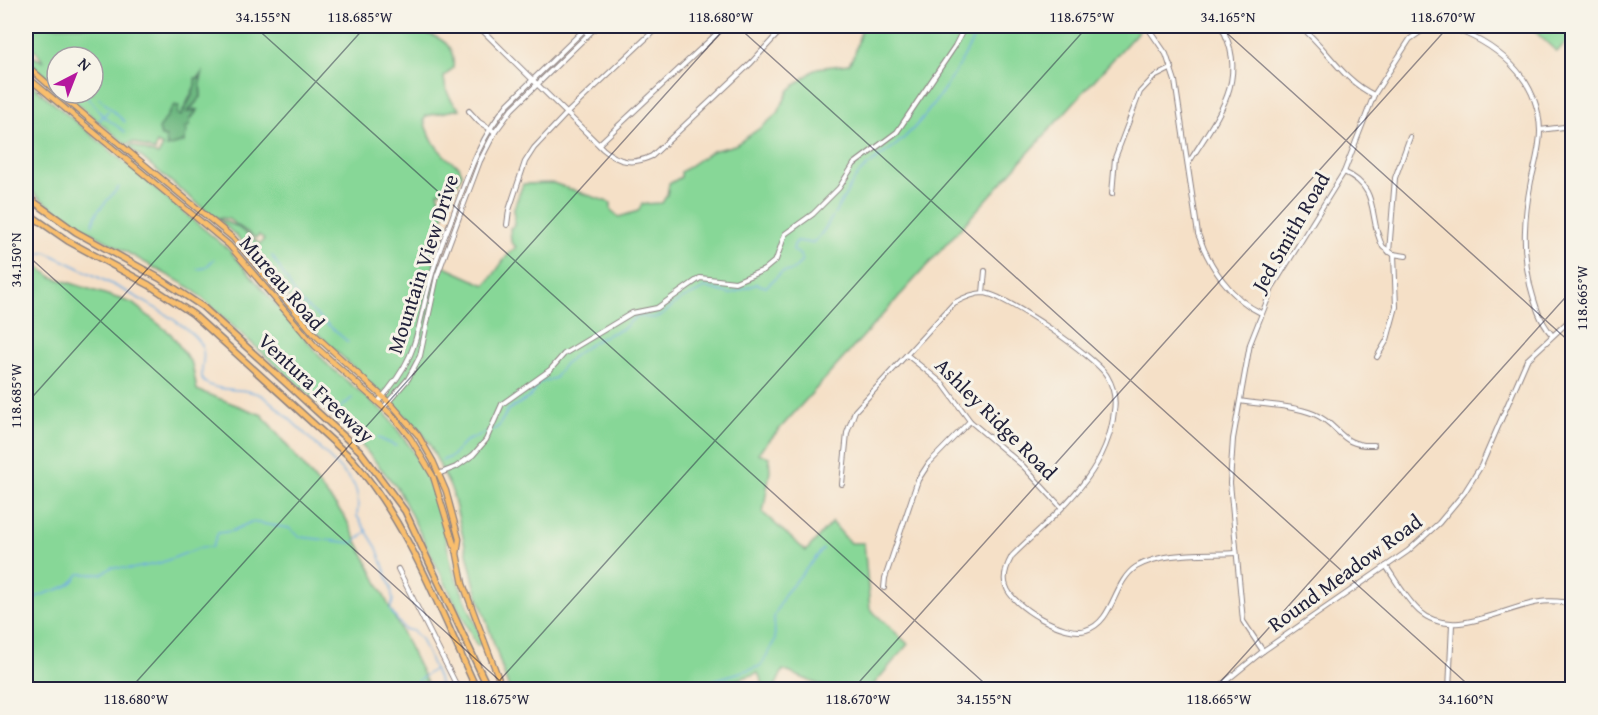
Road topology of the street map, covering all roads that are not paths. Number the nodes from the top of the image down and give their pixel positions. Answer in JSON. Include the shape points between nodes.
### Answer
{"nodes":[{"id":1,"x":478,"y":26,"type":"edge"},
{"id":2,"x":580,"y":26,"type":"edge"},
{"id":3,"x":588,"y":26,"type":"edge"},
{"id":4,"x":597,"y":26,"type":"edge"},
{"id":5,"x":659,"y":26,"type":"edge"},
{"id":6,"x":725,"y":26,"type":"edge"},
{"id":7,"x":785,"y":26,"type":"edge"},
{"id":8,"x":965,"y":26,"type":"edge"},
{"id":9,"x":1221,"y":26,"type":"edge"},
{"id":10,"x":1429,"y":26,"type":"edge"},
{"id":11,"x":1445,"y":26,"type":"edge"},
{"id":12,"x":1301,"y":27,"type":"edge"},
{"id":13,"x":1148,"y":28,"type":"dead end"},
{"id":14,"x":1418,"y":28,"type":"edge"},
{"id":15,"x":584,"y":30,"type":"junction"},
{"id":16,"x":588,"y":34,"type":"junction"},
{"id":17,"x":26,"y":64,"type":"edge"},
{"id":18,"x":1172,"y":68,"type":"junction"},
{"id":19,"x":26,"y":76,"type":"edge"},
{"id":20,"x":533,"y":79,"type":"junction"},
{"id":21,"x":45,"y":82,"type":"edge"},
{"id":22,"x":538,"y":84,"type":"junction"},
{"id":23,"x":1374,"y":95,"type":"junction"},
{"id":24,"x":72,"y":105,"type":"edge"},
{"id":25,"x":469,"y":111,"type":"dead end"},
{"id":26,"x":567,"y":113,"type":"junction"},
{"id":27,"x":1572,"y":126,"type":"edge"},
{"id":28,"x":490,"y":129,"type":"junction"},
{"id":29,"x":1540,"y":130,"type":"junction"},
{"id":30,"x":495,"y":132,"type":"junction"},
{"id":31,"x":1410,"y":137,"type":"dead end"},
{"id":32,"x":599,"y":144,"type":"junction"},
{"id":33,"x":1188,"y":165,"type":"junction"},
{"id":34,"x":1344,"y":172,"type":"junction"},
{"id":35,"x":1112,"y":194,"type":"dead end"},
{"id":36,"x":26,"y":196,"type":"edge"},
{"id":37,"x":26,"y":212,"type":"edge"},
{"id":38,"x":507,"y":225,"type":"dead end"},
{"id":39,"x":1391,"y":253,"type":"junction"},
{"id":40,"x":1406,"y":255,"type":"dead end"},
{"id":41,"x":985,"y":271,"type":"dead end"},
{"id":42,"x":983,"y":293,"type":"junction"},
{"id":43,"x":1262,"y":313,"type":"junction"},
{"id":44,"x":1572,"y":318,"type":"edge"},
{"id":45,"x":1552,"y":335,"type":"junction"},
{"id":46,"x":907,"y":355,"type":"junction"},
{"id":47,"x":1377,"y":357,"type":"dead end"},
{"id":48,"x":383,"y":396,"type":"junction"},
{"id":49,"x":389,"y":401,"type":"junction"},
{"id":50,"x":1240,"y":401,"type":"junction"},
{"id":51,"x":378,"y":402,"type":"junction"},
{"id":52,"x":384,"y":407,"type":"junction"},
{"id":53,"x":970,"y":421,"type":"junction"},
{"id":54,"x":1374,"y":445,"type":"dead end"},
{"id":55,"x":439,"y":474,"type":"junction"},
{"id":56,"x":433,"y":476,"type":"junction"},
{"id":57,"x":842,"y":484,"type":"dead end"},
{"id":58,"x":1061,"y":507,"type":"junction"},
{"id":59,"x":1236,"y":553,"type":"junction"},
{"id":60,"x":457,"y":554,"type":"junction"},
{"id":61,"x":1386,"y":566,"type":"junction"},
{"id":62,"x":398,"y":569,"type":"dead end"},
{"id":63,"x":884,"y":588,"type":"dead end"},
{"id":64,"x":1572,"y":603,"type":"edge"},
{"id":65,"x":1452,"y":624,"type":"junction"},
{"id":66,"x":1263,"y":651,"type":"junction"},
{"id":67,"x":459,"y":690,"type":"edge"},
{"id":68,"x":477,"y":690,"type":"edge"},
{"id":69,"x":489,"y":690,"type":"edge"},
{"id":70,"x":503,"y":690,"type":"edge"},
{"id":71,"x":1215,"y":690,"type":"edge"},
{"id":72,"x":1449,"y":690,"type":"edge"}],
"edges":[{"from":1,"to":20,"type":"street"},
{"from":2,"to":15,"type":"street"},
{"from":3,"to":15,"type":"street","name":"Mountain View Drive"},
{"from":4,"to":16,"type":"street","name":"Mountain View Drive"},
{"from":5,"to":26,"type":"street"},
{"from":6,"to":32,"type":"street"},
{"from":7,"to":32,"type":"street","via":[[652,156],[627,163],[612,157]]},
{"from":8,"to":55,"type":"street","via":[[897,132],[854,164],[839,188],[785,234],[778,256],[764,270],[730,283],[700,278],[657,308],[632,313],[604,328],[564,354],[550,370],[502,404],[491,431],[465,462]]},
{"from":9,"to":33,"type":"street","via":[[1234,60],[1232,85]]},
{"from":10,"to":14,"type":"street","name":"Jed Smith Road"},
{"from":11,"to":29,"type":"street","via":[[1488,45],[1518,70],[1534,99]]},
{"from":12,"to":23,"type":"street","via":[[1348,79]]},
{"from":13,"to":18,"type":"street"},
{"from":14,"to":23,"type":"street","name":"Jed Smith Road"},
{"from":15,"to":16,"type":"street"},
{"from":15,"to":20,"type":"street","name":"Mountain View Drive"},
{"from":16,"to":22,"type":"street","name":"Mountain View Drive"},
{"from":17,"to":21,"type":"main road","name":"Mureau Road"},
{"from":18,"to":33,"type":"street"},
{"from":18,"to":35,"type":"street","via":[[1154,77],[1140,92],[1115,158]]},
{"from":19,"to":51,"type":"main road","name":"Mureau Road","via":[[229,245],[308,338]]},
{"from":20,"to":22,"type":"street"},
{"from":20,"to":28,"type":"street","name":"Mountain View Drive"},
{"from":22,"to":26,"type":"street"},
{"from":22,"to":30,"type":"street","name":"Mountain View Drive"},
{"from":23,"to":34,"type":"street","name":"Jed Smith Road"},
{"from":24,"to":48,"type":"main road","name":"Mureau Road","via":[[234,238],[314,334]]},
{"from":25,"to":28,"type":"street"},
{"from":26,"to":32,"type":"street"},
{"from":26,"to":38,"type":"street","via":[[544,134],[525,162]]},
{"from":27,"to":29,"type":"street"},
{"from":28,"to":30,"type":"street"},
{"from":28,"to":48,"type":"street","name":"Mountain View Drive","via":[[474,157],[432,273],[412,354]]},
{"from":29,"to":45,"type":"street","via":[[1525,217],[1524,249],[1535,306]]},
{"from":30,"to":49,"type":"street","name":"Mountain View Drive","via":[[480,161],[437,276],[420,356],[408,379]]},
{"from":31,"to":39,"type":"street","via":[[1395,178]]},
{"from":33,"to":43,"type":"street","via":[[1203,247],[1239,300]]},
{"from":34,"to":39,"type":"street","via":[[1362,183],[1369,194],[1379,240]]},
{"from":34,"to":43,"type":"street","name":"Jed Smith Road","via":[[1273,286]]},
{"from":36,"to":69,"type":"highway","name":"Ventura Freeway","via":[[75,232],[159,278],[203,308],[360,451],[405,512]]},
{"from":37,"to":68,"type":"highway","name":"Ventura Freeway","via":[[193,314],[351,458],[395,518]]},
{"from":39,"to":40,"type":"street"},
{"from":39,"to":47,"type":"street","via":[[1396,308],[1387,340]]},
{"from":41,"to":42,"type":"street"},
{"from":42,"to":46,"type":"street","via":[[954,303]]},
{"from":42,"to":58,"type":"street","via":[[1009,302],[1089,356],[1108,376],[1114,413],[1097,466],[1081,489]]},
{"from":43,"to":50,"type":"street","name":"Jed Smith Road","via":[[1250,344]]},
{"from":44,"to":45,"type":"street","name":"Round Meadow Road"},
{"from":45,"to":61,"type":"street","name":"Round Meadow Road","via":[[1523,368],[1492,445],[1468,488],[1431,531]]},
{"from":46,"to":53,"type":"street","name":"Ashley Ridge Road","via":[[948,389]]},
{"from":46,"to":57,"type":"street","via":[[851,417]]},
{"from":48,"to":49,"type":"main road","name":"Mureau Road"},
{"from":48,"to":51,"type":"street","name":"Mountain View Drive"},
{"from":49,"to":52,"type":"street","name":"Mountain View Drive"},
{"from":49,"to":55,"type":"main road","name":"Mureau Road","via":[[417,435]]},
{"from":50,"to":54,"type":"street","via":[[1306,411],[1317,415],[1351,443]]},
{"from":50,"to":59,"type":"street","name":"Jed Smith Road","via":[[1230,483]]},
{"from":51,"to":52,"type":"main road","name":"Mureau Road"},
{"from":52,"to":56,"type":"main road","name":"Mureau Road","via":[[411,439]]},
{"from":53,"to":58,"type":"street","name":"Ashley Ridge Road","via":[[1023,466]]},
{"from":53,"to":63,"type":"street","via":[[918,480]]},
{"from":55,"to":56,"type":"street"},
{"from":55,"to":60,"type":"main road","name":"Mureau Road","via":[[459,539]]},
{"from":56,"to":60,"type":"main road","name":"Mureau Road"},
{"from":58,"to":59,"type":"street","via":[[1012,556],[1005,586],[1018,604],[1064,630],[1092,628],[1106,614],[1126,577],[1146,563]]},
{"from":59,"to":66,"type":"street","name":"Jed Smith Road","via":[[1243,621]]},
{"from":60,"to":70,"type":"main road","name":"Mureau Road","via":[[463,584]]},
{"from":61,"to":65,"type":"street","via":[[1419,611],[1433,620]]},
{"from":61,"to":66,"type":"street","name":"Round Meadow Road"},
{"from":62,"to":67,"type":"street"},
{"from":64,"to":65,"type":"street","via":[[1538,602]]},
{"from":65,"to":72,"type":"street"},
{"from":66,"to":71,"type":"street","name":"Round Meadow Road"}]}
